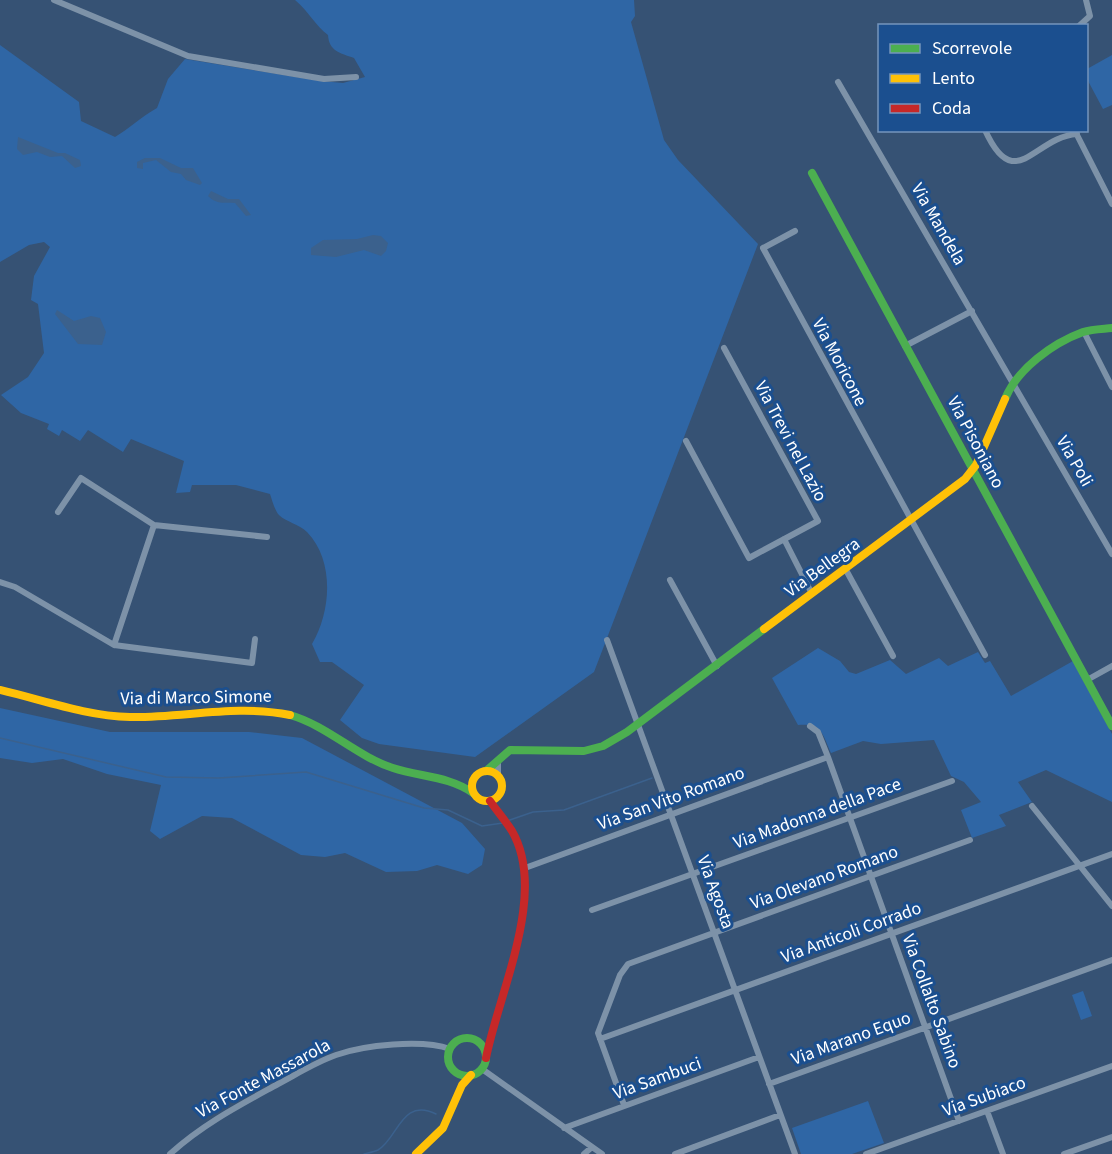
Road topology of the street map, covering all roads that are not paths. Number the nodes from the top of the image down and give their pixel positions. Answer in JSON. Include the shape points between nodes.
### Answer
{"nodes":[{"id":1,"x":54,"y":0,"type":"edge"},
{"id":2,"x":1086,"y":0,"type":"edge"},
{"id":3,"x":1081,"y":24,"type":"edge"},
{"id":4,"x":356,"y":76,"type":"dead end"},
{"id":5,"x":838,"y":82,"type":"dead end"},
{"id":6,"x":987,"y":132,"type":"edge"},
{"id":7,"x":1076,"y":132,"type":"edge"},
{"id":8,"x":812,"y":173,"type":"dead end"},
{"id":9,"x":1112,"y":204,"type":"edge"},
{"id":10,"x":795,"y":231,"type":"dead end"},
{"id":11,"x":972,"y":311,"type":"junction"},
{"id":12,"x":1112,"y":328,"type":"edge"},
{"id":13,"x":1084,"y":332,"type":"junction"},
{"id":14,"x":906,"y":346,"type":"junction"},
{"id":15,"x":724,"y":348,"type":"dead end"},
{"id":16,"x":1013,"y":382,"type":"junction"},
{"id":17,"x":1112,"y":387,"type":"edge"},
{"id":18,"x":686,"y":441,"type":"dead end"},
{"id":19,"x":973,"y":470,"type":"junction"},
{"id":20,"x":58,"y":512,"type":"dead end"},
{"id":21,"x":911,"y":522,"type":"junction"},
{"id":22,"x":154,"y":525,"type":"junction"},
{"id":23,"x":267,"y":537,"type":"dead end"},
{"id":24,"x":784,"y":539,"type":"junction"},
{"id":25,"x":1112,"y":554,"type":"edge"},
{"id":26,"x":846,"y":570,"type":"junction"},
{"id":27,"x":670,"y":580,"type":"dead end"},
{"id":28,"x":0,"y":582,"type":"edge"},
{"id":29,"x":812,"y":594,"type":"junction"},
{"id":30,"x":255,"y":639,"type":"dead end"},
{"id":31,"x":607,"y":640,"type":"dead end"},
{"id":32,"x":114,"y":645,"type":"junction"},
{"id":33,"x":893,"y":656,"type":"dead end"},
{"id":34,"x":985,"y":656,"type":"dead end"},
{"id":35,"x":717,"y":666,"type":"junction"},
{"id":36,"x":1112,"y":666,"type":"edge"},
{"id":37,"x":1087,"y":680,"type":"junction"},
{"id":38,"x":0,"y":690,"type":"edge"},
{"id":39,"x":638,"y":724,"type":"junction"},
{"id":40,"x":810,"y":726,"type":"dead end"},
{"id":41,"x":1112,"y":726,"type":"edge"},
{"id":42,"x":828,"y":757,"type":"junction"},
{"id":43,"x":498,"y":761,"type":"junction"},
{"id":44,"x":486,"y":771,"type":"junction"},
{"id":45,"x":477,"y":775,"type":"junction"},
{"id":46,"x":498,"y":776,"type":"junction"},
{"id":47,"x":952,"y":781,"type":"dead end"},
{"id":48,"x":452,"y":782,"type":"junction"},
{"id":49,"x":501,"y":792,"type":"junction"},
{"id":50,"x":473,"y":793,"type":"junction"},
{"id":51,"x":490,"y":801,"type":"junction"},
{"id":52,"x":1032,"y":806,"type":"dead end"},
{"id":53,"x":671,"y":814,"type":"junction"},
{"id":54,"x":504,"y":816,"type":"junction"},
{"id":55,"x":849,"y":816,"type":"junction"},
{"id":56,"x":970,"y":840,"type":"dead end"},
{"id":57,"x":1112,"y":854,"type":"edge"},
{"id":58,"x":1081,"y":865,"type":"junction"},
{"id":59,"x":525,"y":868,"type":"junction"},
{"id":60,"x":693,"y":873,"type":"junction"},
{"id":61,"x":871,"y":876,"type":"junction"},
{"id":62,"x":1112,"y":906,"type":"edge"},
{"id":63,"x":592,"y":910,"type":"dead end"},
{"id":64,"x":714,"y":932,"type":"junction"},
{"id":65,"x":892,"y":933,"type":"junction"},
{"id":66,"x":1112,"y":960,"type":"edge"},
{"id":67,"x":735,"y":991,"type":"junction"},
{"id":68,"x":493,"y":1020,"type":"junction"},
{"id":69,"x":925,"y":1027,"type":"junction"},
{"id":70,"x":473,"y":1039,"type":"junction"},
{"id":71,"x":600,"y":1039,"type":"junction"},
{"id":72,"x":450,"y":1049,"type":"junction"},
{"id":73,"x":759,"y":1057,"type":"junction"},
{"id":74,"x":486,"y":1058,"type":"junction"},
{"id":75,"x":1112,"y":1066,"type":"edge"},
{"id":76,"x":482,"y":1069,"type":"junction"},
{"id":77,"x":454,"y":1070,"type":"junction"},
{"id":78,"x":471,"y":1075,"type":"junction"},
{"id":79,"x":769,"y":1084,"type":"junction"},
{"id":80,"x":459,"y":1092,"type":"junction"},
{"id":81,"x":624,"y":1105,"type":"junction"},
{"id":82,"x":987,"y":1111,"type":"junction"},
{"id":83,"x":780,"y":1115,"type":"junction"},
{"id":84,"x":958,"y":1121,"type":"junction"},
{"id":85,"x":564,"y":1128,"type":"junction"},
{"id":86,"x":1112,"y":1137,"type":"edge"},
{"id":87,"x":592,"y":1147,"type":"junction"},
{"id":88,"x":170,"y":1154,"type":"edge"},
{"id":89,"x":416,"y":1154,"type":"edge"},
{"id":90,"x":584,"y":1154,"type":"edge"},
{"id":91,"x":602,"y":1154,"type":"edge"},
{"id":92,"x":675,"y":1154,"type":"edge"},
{"id":93,"x":795,"y":1154,"type":"edge"},
{"id":94,"x":866,"y":1154,"type":"edge"},
{"id":95,"x":1004,"y":1154,"type":"edge"},
{"id":96,"x":1064,"y":1154,"type":"edge"}],
"edges":[{"from":1,"to":4,"type":"street","via":[[188,56],[324,79]]},
{"from":2,"to":3,"type":"street","via":[[1090,16]]},
{"from":5,"to":11,"type":"street","name":"Via Mandela"},
{"from":6,"to":7,"type":"street","via":[[997,154],[1011,161],[1029,157],[1060,136]]},
{"from":7,"to":9,"type":"street"},
{"from":8,"to":14,"type":"street","name":"Via Pisoniano"},
{"from":10,"to":21,"type":"street","name":"Via Moricone","via":[[763,248]]},
{"from":11,"to":14,"type":"street"},
{"from":11,"to":16,"type":"street","name":"Via Mandela"},
{"from":12,"to":13,"type":"street","name":"Via Bellegra"},
{"from":13,"to":16,"type":"street","name":"Via Bellegra","via":[[1032,363]]},
{"from":13,"to":17,"type":"street"},
{"from":14,"to":19,"type":"street","name":"Via Pisoniano"},
{"from":15,"to":24,"type":"street","name":"Via Trevi nel Lazio","via":[[818,521]]},
{"from":16,"to":19,"type":"street","name":"Via Bellegra"},
{"from":16,"to":25,"type":"street","name":"Via Poli"},
{"from":18,"to":24,"type":"street","name":"Via Trevi nel Lazio","via":[[749,558]]},
{"from":19,"to":21,"type":"street","name":"Via Bellegra"},
{"from":19,"to":37,"type":"street","name":"Via Pisoniano"},
{"from":20,"to":22,"type":"street","via":[[81,478]]},
{"from":21,"to":26,"type":"street","name":"Via Bellegra"},
{"from":21,"to":34,"type":"street"},
{"from":22,"to":23,"type":"street"},
{"from":22,"to":32,"type":"street"},
{"from":24,"to":29,"type":"street"},
{"from":26,"to":29,"type":"street","name":"Via Bellegra"},
{"from":26,"to":33,"type":"street"},
{"from":27,"to":35,"type":"street"},
{"from":28,"to":32,"type":"street","via":[[15,586]]},
{"from":29,"to":35,"type":"street","name":"Via Bellegra"},
{"from":30,"to":32,"type":"street","via":[[252,663]]},
{"from":31,"to":39,"type":"street","name":"Via Agosta"},
{"from":35,"to":39,"type":"street","name":"Via Bellegra"},
{"from":36,"to":37,"type":"street"},
{"from":37,"to":41,"type":"street","name":"Via Pisoniano"},
{"from":38,"to":48,"type":"street","name":"Via di Marco Simone","via":[[124,716],[246,711],[288,714],[312,723],[382,764]]},
{"from":39,"to":43,"type":"street","name":"Via Bellegra","via":[[592,749],[515,749]]},
{"from":39,"to":53,"type":"street","name":"Via Agosta"},
{"from":40,"to":42,"type":"street","name":"Via Collalto Sabino","via":[[818,732]]},
{"from":42,"to":53,"type":"street","name":"Via San Vito Romano"},
{"from":42,"to":55,"type":"street","name":"Via Collalto Sabino"},
{"from":43,"to":44,"type":"street","name":"Via Bellegra"},
{"from":43,"to":46,"type":"street"},
{"from":44,"to":45,"type":"street"},
{"from":44,"to":46,"type":"street"},
{"from":45,"to":48,"type":"street","name":"Via di Marco Simone"},
{"from":45,"to":50,"type":"street","via":[[472,783]]},
{"from":46,"to":49,"type":"street"},
{"from":47,"to":55,"type":"street","name":"Via Madonna della Pace"},
{"from":48,"to":50,"type":"street","name":"Via di Marco Simone"},
{"from":49,"to":51,"type":"street"},
{"from":49,"to":54,"type":"street"},
{"from":50,"to":51,"type":"street","via":[[480,800]]},
{"from":51,"to":54,"type":"street"},
{"from":52,"to":58,"type":"street"},
{"from":53,"to":59,"type":"street","name":"Via San Vito Romano"},
{"from":53,"to":60,"type":"street","name":"Via Agosta"},
{"from":54,"to":59,"type":"street"},
{"from":55,"to":60,"type":"street","name":"Via Madonna della Pace"},
{"from":55,"to":61,"type":"street","name":"Via Collalto Sabino"},
{"from":56,"to":61,"type":"street","name":"Via Olevano Romano"},
{"from":57,"to":58,"type":"street","name":"Via Anticoli Corrado"},
{"from":58,"to":62,"type":"street"},
{"from":58,"to":65,"type":"street","name":"Via Anticoli Corrado"},
{"from":59,"to":68,"type":"street","via":[[527,902],[522,927]]},
{"from":60,"to":63,"type":"street","name":"Via Madonna della Pace"},
{"from":60,"to":64,"type":"street","name":"Via Agosta"},
{"from":61,"to":64,"type":"street","name":"Via Olevano Romano"},
{"from":61,"to":65,"type":"street","name":"Via Collalto Sabino"},
{"from":64,"to":67,"type":"street","name":"Via Agosta"},
{"from":64,"to":71,"type":"street","name":"Via Olevano Romano","via":[[626,966],[600,1027]]},
{"from":65,"to":67,"type":"street","name":"Via Anticoli Corrado"},
{"from":65,"to":69,"type":"street","name":"Via Collalto Sabino"},
{"from":66,"to":69,"type":"street","name":"Via Marano Equo"},
{"from":67,"to":71,"type":"street","name":"Via Anticoli Corrado"},
{"from":67,"to":73,"type":"street","name":"Via Agosta"},
{"from":68,"to":70,"type":"street","via":[[480,1037]]},
{"from":68,"to":74,"type":"street"},
{"from":69,"to":79,"type":"street","name":"Via Marano Equo"},
{"from":69,"to":84,"type":"street","name":"Via Collalto Sabino"},
{"from":70,"to":72,"type":"street","via":[[458,1041]]},
{"from":70,"to":74,"type":"street","via":[[483,1046]]},
{"from":71,"to":81,"type":"street"},
{"from":72,"to":77,"type":"street","via":[[449,1062]]},
{"from":72,"to":88,"type":"street","name":"Via Fonte Massarola","via":[[431,1044],[404,1045],[334,1055],[221,1115]]},
{"from":73,"to":79,"type":"street","name":"Via Agosta"},
{"from":73,"to":81,"type":"street","name":"Via Sambuci"},
{"from":74,"to":76,"type":"street"},
{"from":75,"to":82,"type":"street","name":"Via Subiaco"},
{"from":76,"to":78,"type":"street"},
{"from":76,"to":85,"type":"street"},
{"from":77,"to":78,"type":"street"},
{"from":77,"to":80,"type":"street"},
{"from":78,"to":80,"type":"street"},
{"from":79,"to":83,"type":"street","name":"Via Agosta"},
{"from":80,"to":89,"type":"street","via":[[443,1128]]},
{"from":81,"to":85,"type":"street","name":"Via Sambuci"},
{"from":82,"to":84,"type":"street","name":"Via Subiaco"},
{"from":82,"to":95,"type":"street"},
{"from":83,"to":92,"type":"street"},
{"from":83,"to":93,"type":"street","name":"Via Agosta"},
{"from":84,"to":94,"type":"street","name":"Via Subiaco"},
{"from":85,"to":87,"type":"street"},
{"from":86,"to":96,"type":"street"},
{"from":87,"to":90,"type":"street"},
{"from":87,"to":91,"type":"street"}]}
